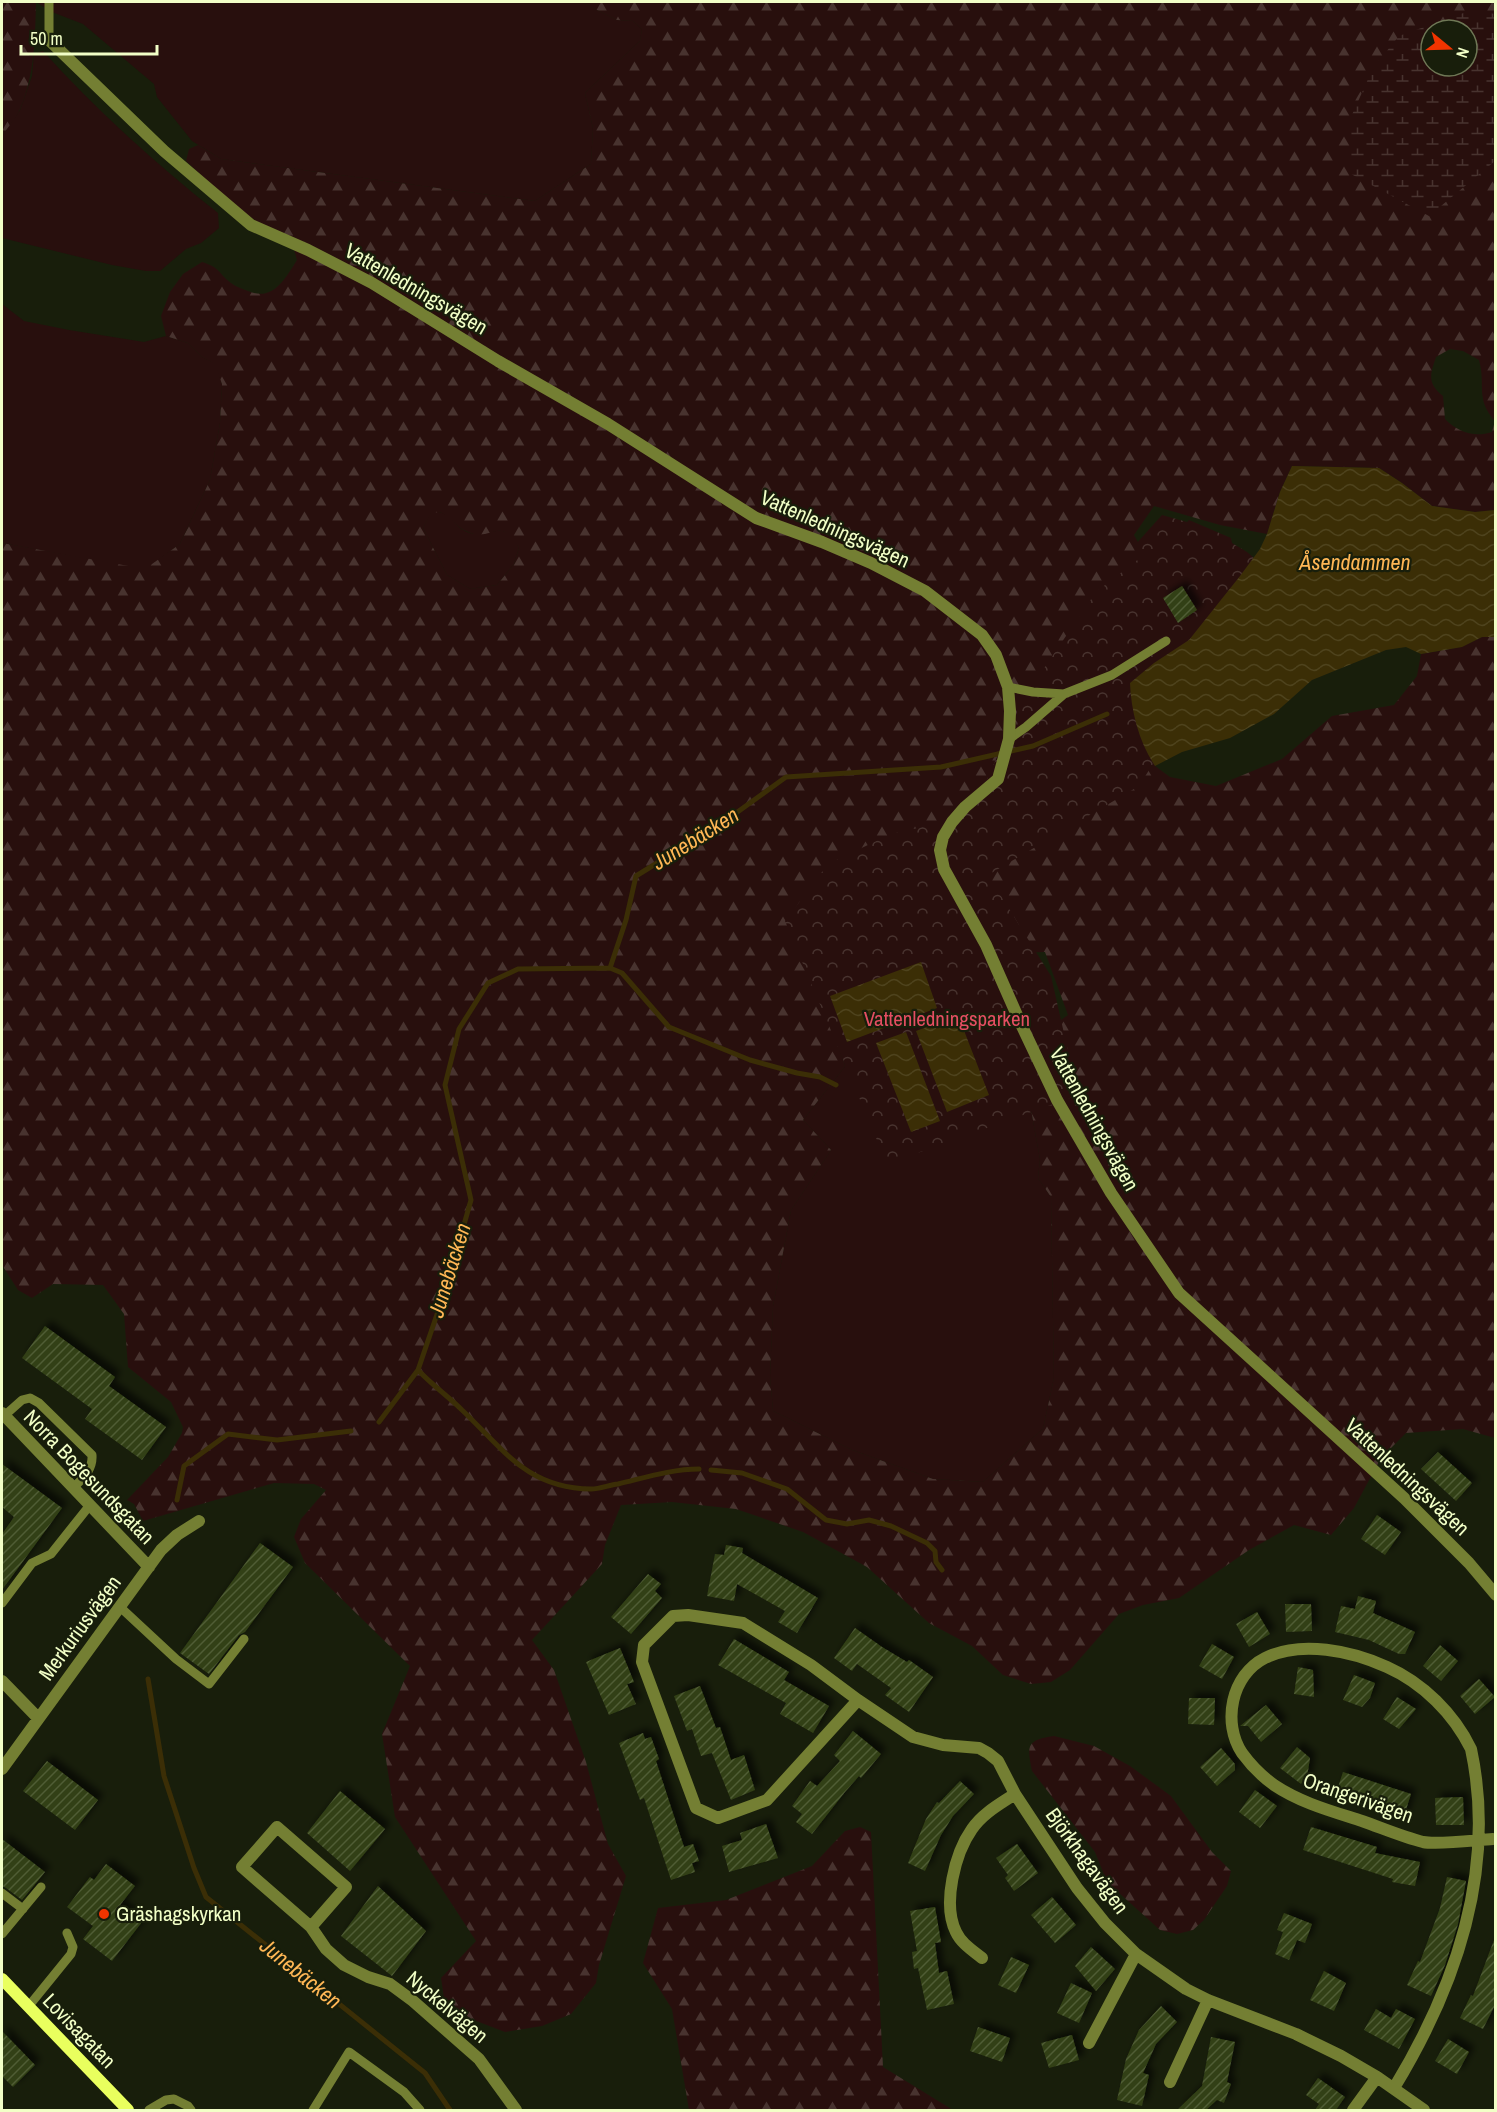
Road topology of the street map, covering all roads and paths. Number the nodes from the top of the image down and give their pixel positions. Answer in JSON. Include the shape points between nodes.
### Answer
{"nodes":[{"id":1,"x":49,"y":2,"type":"edge"},
{"id":2,"x":49,"y":40,"type":"joint"},
{"id":3,"x":1166,"y":641,"type":"dead end"},
{"id":4,"x":1008,"y":687,"type":"junction"},
{"id":5,"x":1064,"y":694,"type":"junction"},
{"id":6,"x":1009,"y":739,"type":"junction"},
{"id":7,"x":3,"y":1414,"type":"edge"},
{"id":8,"x":74,"y":1488,"type":"junction"},
{"id":9,"x":90,"y":1505,"type":"junction"},
{"id":10,"x":199,"y":1521,"type":"dead end"},
{"id":11,"x":149,"y":1567,"type":"junction"},
{"id":12,"x":1496,"y":1595,"type":"edge"},
{"id":13,"x":2,"y":1603,"type":"edge"},
{"id":14,"x":120,"y":1607,"type":"junction"},
{"id":15,"x":244,"y":1639,"type":"dead end"},
{"id":16,"x":2,"y":1682,"type":"edge"},
{"id":17,"x":858,"y":1700,"type":"junction"},
{"id":18,"x":38,"y":1718,"type":"junction"},
{"id":19,"x":2,"y":1769,"type":"edge"},
{"id":20,"x":1016,"y":1794,"type":"junction"},
{"id":21,"x":1490,"y":1802,"type":"dead end"},
{"id":22,"x":1493,"y":1855,"type":"dead end"},
{"id":23,"x":41,"y":1887,"type":"dead end"},
{"id":24,"x":2,"y":1893,"type":"edge"},
{"id":25,"x":23,"y":1909,"type":"junction"},
{"id":26,"x":1480,"y":1922,"type":"dead end"},
{"id":27,"x":311,"y":1927,"type":"junction"},
{"id":28,"x":67,"y":1933,"type":"dead end"},
{"id":29,"x":2,"y":1935,"type":"edge"},
{"id":30,"x":1136,"y":1954,"type":"junction"},
{"id":31,"x":982,"y":1958,"type":"dead end"},
{"id":32,"x":2,"y":1979,"type":"edge"},
{"id":33,"x":1208,"y":2000,"type":"junction"},
{"id":34,"x":28,"y":2007,"type":"junction"},
{"id":35,"x":1089,"y":2043,"type":"dead end"},
{"id":36,"x":1377,"y":2077,"type":"junction"},
{"id":37,"x":1170,"y":2082,"type":"dead end"},
{"id":38,"x":1394,"y":2088,"type":"junction"},
{"id":39,"x":128,"y":2110,"type":"edge"},
{"id":40,"x":149,"y":2110,"type":"edge"},
{"id":41,"x":191,"y":2110,"type":"edge"},
{"id":42,"x":313,"y":2110,"type":"edge"},
{"id":43,"x":420,"y":2110,"type":"edge"},
{"id":44,"x":516,"y":2110,"type":"edge"},
{"id":45,"x":1353,"y":2110,"type":"edge"},
{"id":46,"x":1424,"y":2110,"type":"edge"}],
"edges":[{"from":1,"to":2,"type":"lane","name":"Vattenledningsvägen"},
{"from":2,"to":4,"type":"street","name":"Vattenledningsvägen","via":[[164,151],[251,225],[372,283],[756,518],[871,562],[925,591],[982,635],[996,655]]},
{"from":3,"to":5,"type":"lane","via":[[1112,675]]},
{"from":4,"to":5,"type":"lane"},
{"from":4,"to":6,"type":"street","name":"Vattenledningsvägen"},
{"from":5,"to":6,"type":"lane"},
{"from":6,"to":12,"type":"street","name":"Vattenledningsvägen","via":[[998,779],[951,822],[940,850],[944,869],[986,945],[1058,1100],[1111,1193],[1179,1293],[1404,1498]]},
{"from":7,"to":8,"type":"street","name":"Norra Bogesundsgatan"},
{"from":7,"to":8,"type":"lane","via":[[30,1398],[92,1455],[93,1464]]},
{"from":8,"to":9,"type":"street","name":"Norra Bogesundsgatan"},
{"from":9,"to":11,"type":"street","name":"Norra Bogesundsgatan"},
{"from":9,"to":13,"type":"lane","via":[[51,1554],[32,1563]]},
{"from":10,"to":11,"type":"street","name":"Merkuriusvägen","via":[[177,1535]]},
{"from":11,"to":14,"type":"street","name":"Merkuriusvägen"},
{"from":14,"to":15,"type":"lane","via":[[176,1659],[209,1683]]},
{"from":14,"to":18,"type":"street","name":"Merkuriusvägen"},
{"from":16,"to":18,"type":"street"},
{"from":17,"to":17,"type":"street","name":"Björkhagavägen","via":[[767,1800],[718,1818],[696,1808],[642,1662],[644,1645],[673,1616],[743,1623]]},
{"from":17,"to":20,"type":"street","name":"Björkhagavägen","via":[[913,1737],[979,1748],[988,1753],[998,1761]]},
{"from":18,"to":19,"type":"street","name":"Merkuriusvägen"},
{"from":20,"to":30,"type":"street","name":"Björkhagavägen","via":[[1077,1888]]},
{"from":20,"to":31,"type":"street","via":[[987,1812],[971,1830],[954,1868],[951,1917],[955,1931]]},
{"from":21,"to":22,"type":"street","name":"Orangerivägen","via":[[1480,1767],[1448,1713],[1425,1691],[1378,1663],[1310,1649],[1287,1652],[1265,1658],[1249,1669],[1238,1686],[1231,1707],[1233,1731],[1242,1753],[1268,1781],[1293,1798],[1426,1842],[1493,1835]]},
{"from":23,"to":25,"type":"lane"},
{"from":24,"to":25,"type":"lane"},
{"from":25,"to":29,"type":"lane"},
{"from":26,"to":38,"type":"street","via":[[1443,2006]]},
{"from":27,"to":27,"type":"street","name":"Nyckelvägen","via":[[242,1867],[277,1827],[346,1887]]},
{"from":27,"to":44,"type":"street","name":"Nyckelvägen","via":[[326,1949],[344,1965],[390,1984],[479,2059]]},
{"from":28,"to":34,"type":"lane","via":[[73,1947],[71,1954]]},
{"from":30,"to":33,"type":"street","name":"Björkhagavägen"},
{"from":30,"to":35,"type":"street"},
{"from":32,"to":34,"type":"street","name":"Lovisagatan"},
{"from":33,"to":36,"type":"street","name":"Björkhagavägen","via":[[1296,2034]]},
{"from":33,"to":37,"type":"street"},
{"from":34,"to":39,"type":"street","name":"Lovisagatan"},
{"from":36,"to":38,"type":"street","name":"Björkhagavägen"},
{"from":36,"to":45,"type":"street"},
{"from":38,"to":46,"type":"street","name":"Björkhagavägen"},
{"from":40,"to":41,"type":"lane","via":[[174,2098]]},
{"from":42,"to":43,"type":"lane","via":[[349,2052],[404,2092]]}]}
